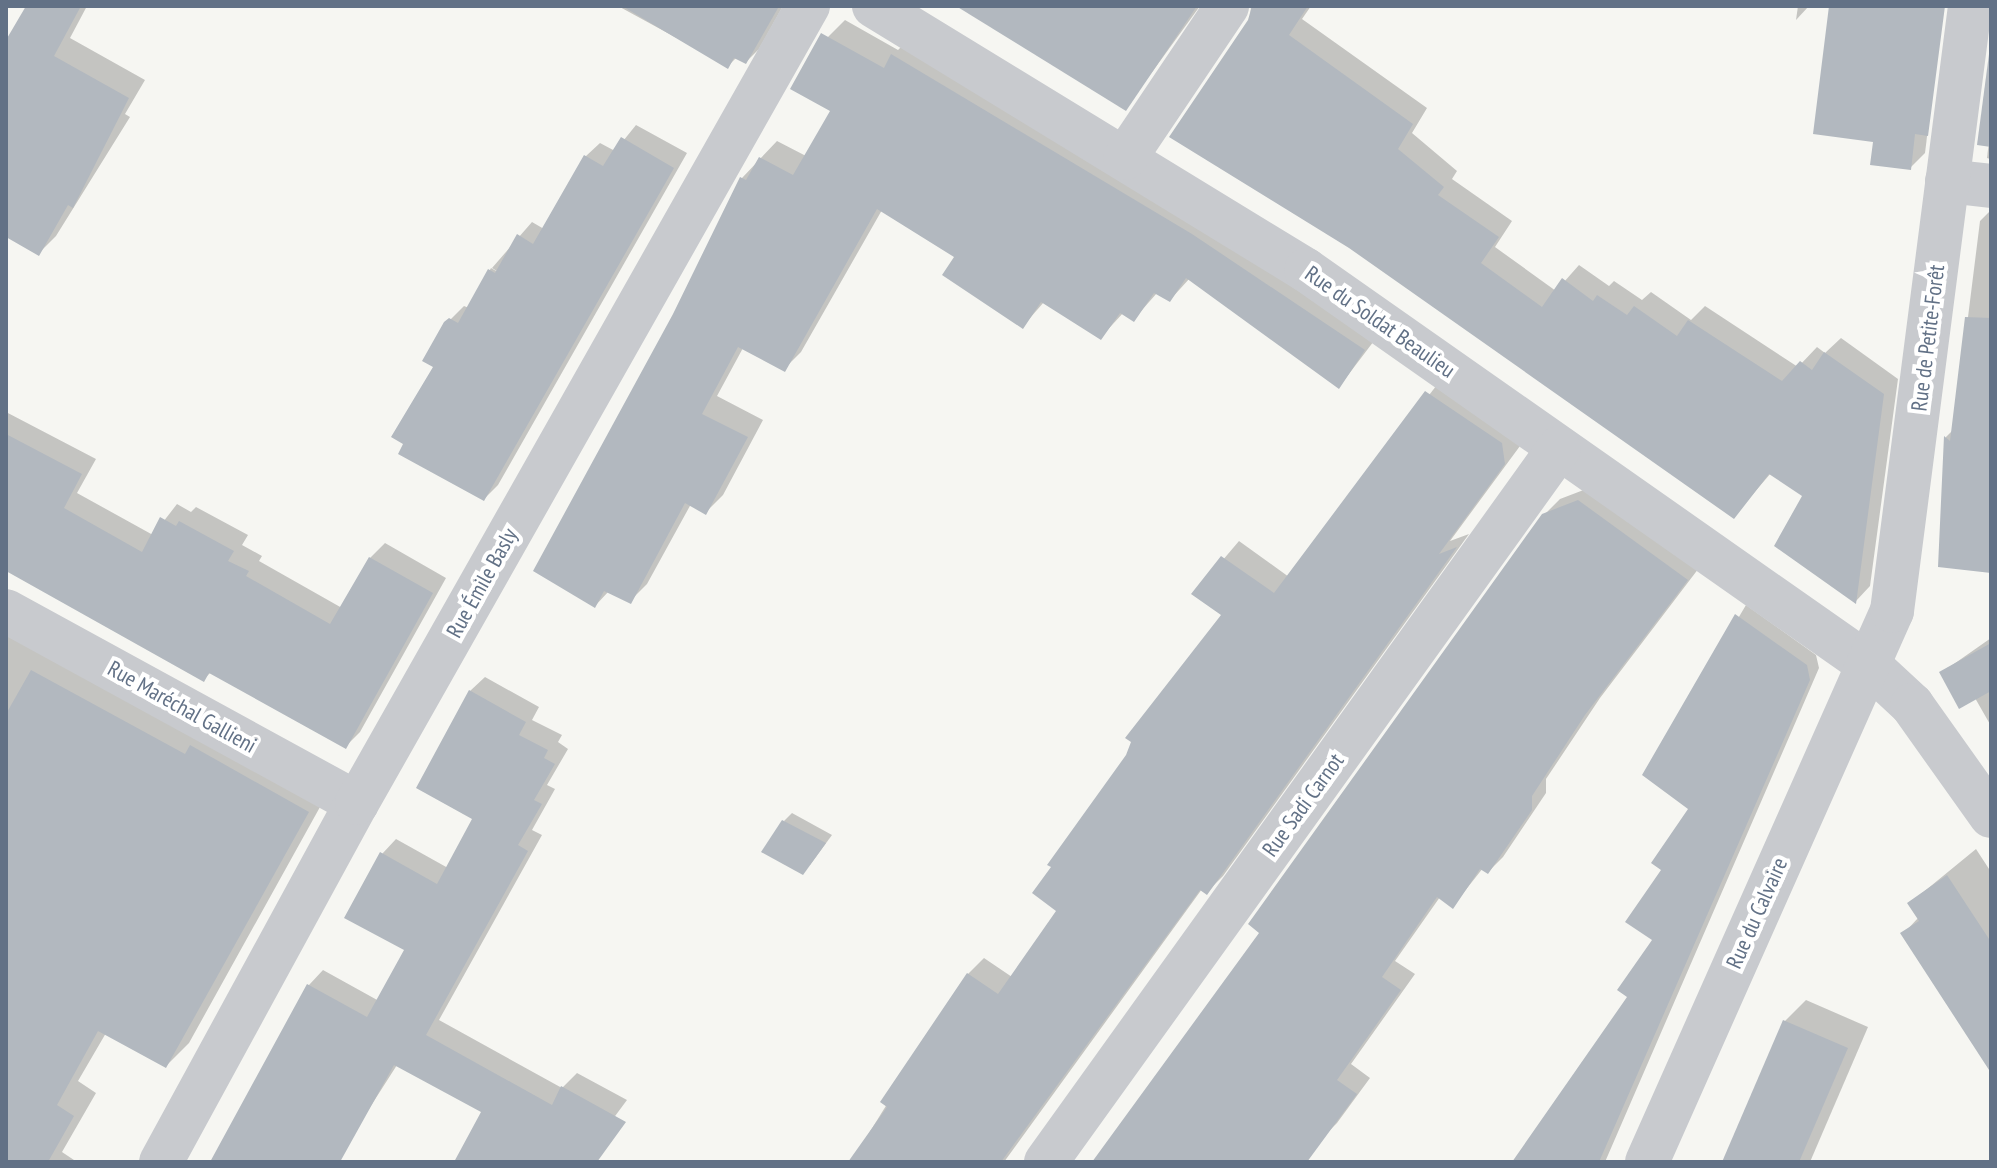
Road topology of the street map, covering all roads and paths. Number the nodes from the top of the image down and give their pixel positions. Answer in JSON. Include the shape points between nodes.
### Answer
{"nodes":[{"id":1,"x":808,"y":6,"type":"edge"},
{"id":2,"x":874,"y":6,"type":"edge"},
{"id":3,"x":1227,"y":6,"type":"edge"},
{"id":4,"x":1970,"y":6,"type":"edge"},
{"id":5,"x":1125,"y":158,"type":"junction"},
{"id":6,"x":1947,"y":181,"type":"junction"},
{"id":7,"x":1991,"y":186,"type":"edge"},
{"id":8,"x":1559,"y":448,"type":"junction"},
{"id":9,"x":6,"y":611,"type":"edge"},
{"id":10,"x":1869,"y":665,"type":"junction"},
{"id":11,"x":357,"y":803,"type":"junction"},
{"id":12,"x":1991,"y":816,"type":"edge"},
{"id":13,"x":161,"y":1162,"type":"edge"},
{"id":14,"x":1046,"y":1162,"type":"edge"},
{"id":15,"x":1647,"y":1162,"type":"edge"}],
"edges":[{"from":1,"to":11,"type":"street","name":"Rue Émile Basly"},
{"from":2,"to":5,"type":"street","name":"Rue du Soldat Beaulieu"},
{"from":3,"to":5,"type":"street"},
{"from":4,"to":6,"type":"street","name":"Rue de Petite-Forêt"},
{"from":5,"to":8,"type":"street","name":"Rue du Soldat Beaulieu","via":[[1306,270]]},
{"from":6,"to":7,"type":"street"},
{"from":6,"to":10,"type":"street","name":"Rue de Petite-Forêt","via":[[1898,582],[1886,633]]},
{"from":8,"to":10,"type":"street","name":"Rue du Soldat Beaulieu"},
{"from":8,"to":14,"type":"street","name":"Rue Sadi Carnot"},
{"from":9,"to":11,"type":"street","name":"Rue Maréchal Gallieni"},
{"from":10,"to":12,"type":"street","name":"Rue du Soldat Beaulieu","via":[[1912,705]]},
{"from":10,"to":15,"type":"street","name":"Rue du Calvaire"},
{"from":11,"to":13,"type":"street","name":"Rue Émile Basly"}]}
